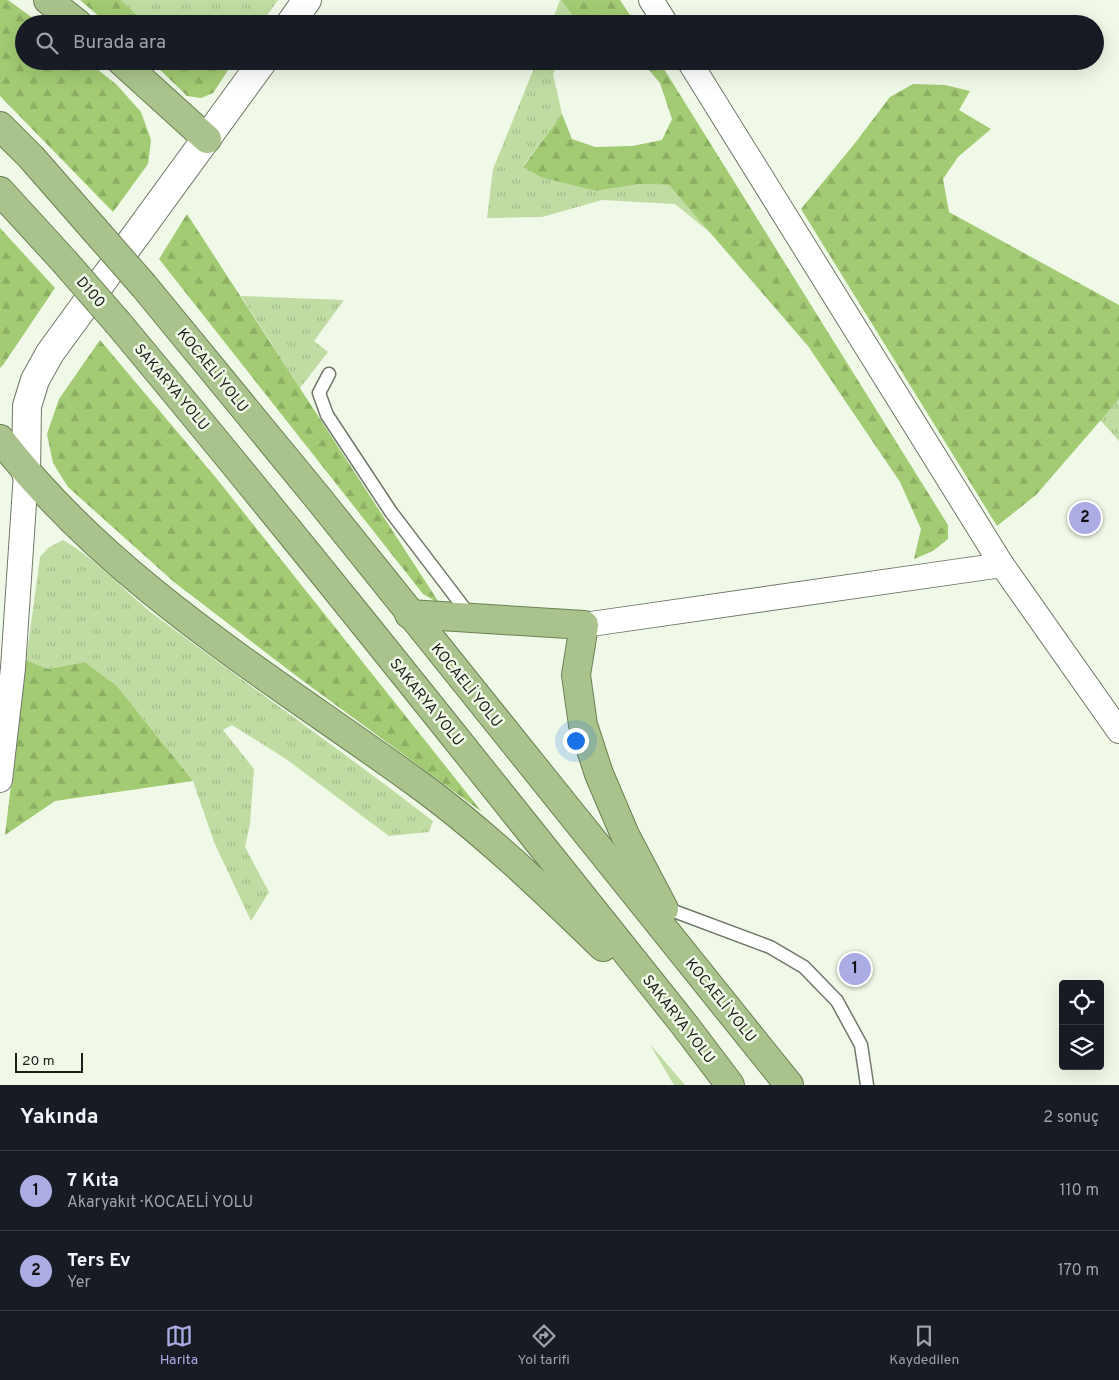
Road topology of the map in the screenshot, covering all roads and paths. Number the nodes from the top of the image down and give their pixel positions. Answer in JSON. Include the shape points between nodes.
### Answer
{"nodes":[{"id":1,"x":48,"y":0,"type":"edge"},
{"id":2,"x":307,"y":0,"type":"edge"},
{"id":3,"x":651,"y":0,"type":"edge"},
{"id":4,"x":67,"y":15,"type":"edge"},
{"id":5,"x":296,"y":15,"type":"edge"},
{"id":6,"x":660,"y":15,"type":"edge"},
{"id":7,"x":132,"y":70,"type":"edge"},
{"id":8,"x":257,"y":70,"type":"edge"},
{"id":9,"x":695,"y":70,"type":"edge"},
{"id":10,"x":0,"y":126,"type":"edge"},
{"id":11,"x":207,"y":139,"type":"junction"},
{"id":12,"x":0,"y":191,"type":"edge"},
{"id":13,"x":118,"y":323,"type":"joint"},
{"id":14,"x":329,"y":374,"type":"dead end"},
{"id":15,"x":0,"y":439,"type":"edge"},
{"id":16,"x":26,"y":473,"type":"junction"},
{"id":17,"x":1002,"y":565,"type":"junction"},
{"id":18,"x":410,"y":614,"type":"junction"},
{"id":19,"x":472,"y":618,"type":"junction"},
{"id":20,"x":584,"y":625,"type":"junction"},
{"id":21,"x":1119,"y":731,"type":"edge"},
{"id":22,"x":0,"y":780,"type":"edge"},
{"id":23,"x":663,"y":907,"type":"junction"},
{"id":24,"x":696,"y":967,"type":"junction"},
{"id":25,"x":682,"y":1023,"type":"junction"},
{"id":26,"x":730,"y":1085,"type":"edge"},
{"id":27,"x":789,"y":1085,"type":"edge"},
{"id":28,"x":867,"y":1085,"type":"edge"}],
"edges":[{"from":1,"to":4,"type":"highway"},
{"from":2,"to":5,"type":"street"},
{"from":3,"to":6,"type":"street"},
{"from":7,"to":11,"type":"highway"},
{"from":8,"to":11,"type":"street"},
{"from":9,"to":17,"type":"street"},
{"from":10,"to":18,"type":"highway","name":"KOCAELİ YOLU","bridge":true,"via":[[144,286]]},
{"from":11,"to":16,"type":"street","via":[[50,353],[35,380],[27,406]]},
{"from":12,"to":13,"type":"highway","name":"D100","number":"D100","bridge":true},
{"from":13,"to":25,"type":"highway","name":"SAKARYA YOLU","number":"D100","via":[[340,593]]},
{"from":14,"to":19,"type":"lane","via":[[319,393],[327,415],[391,512]]},
{"from":15,"to":16,"type":"highway"},
{"from":16,"to":22,"type":"street","via":[[13,668]]},
{"from":16,"to":25,"type":"highway","via":[[111,558],[220,644],[420,785],[486,839],[538,884]]},
{"from":17,"to":20,"type":"street"},
{"from":17,"to":21,"type":"street"},
{"from":18,"to":19,"type":"highway"},
{"from":18,"to":24,"type":"highway","name":"KOCAELİ YOLU"},
{"from":19,"to":20,"type":"highway"},
{"from":20,"to":23,"type":"highway","via":[[576,675],[583,725],[598,774],[625,835]]},
{"from":23,"to":24,"type":"highway"},
{"from":23,"to":28,"type":"lane","via":[[770,948],[804,967],[837,1001],[861,1045]]},
{"from":24,"to":27,"type":"highway","name":"KOCAELİ YOLU"},
{"from":25,"to":26,"type":"highway","name":"SAKARYA YOLU","number":"D100"}]}
